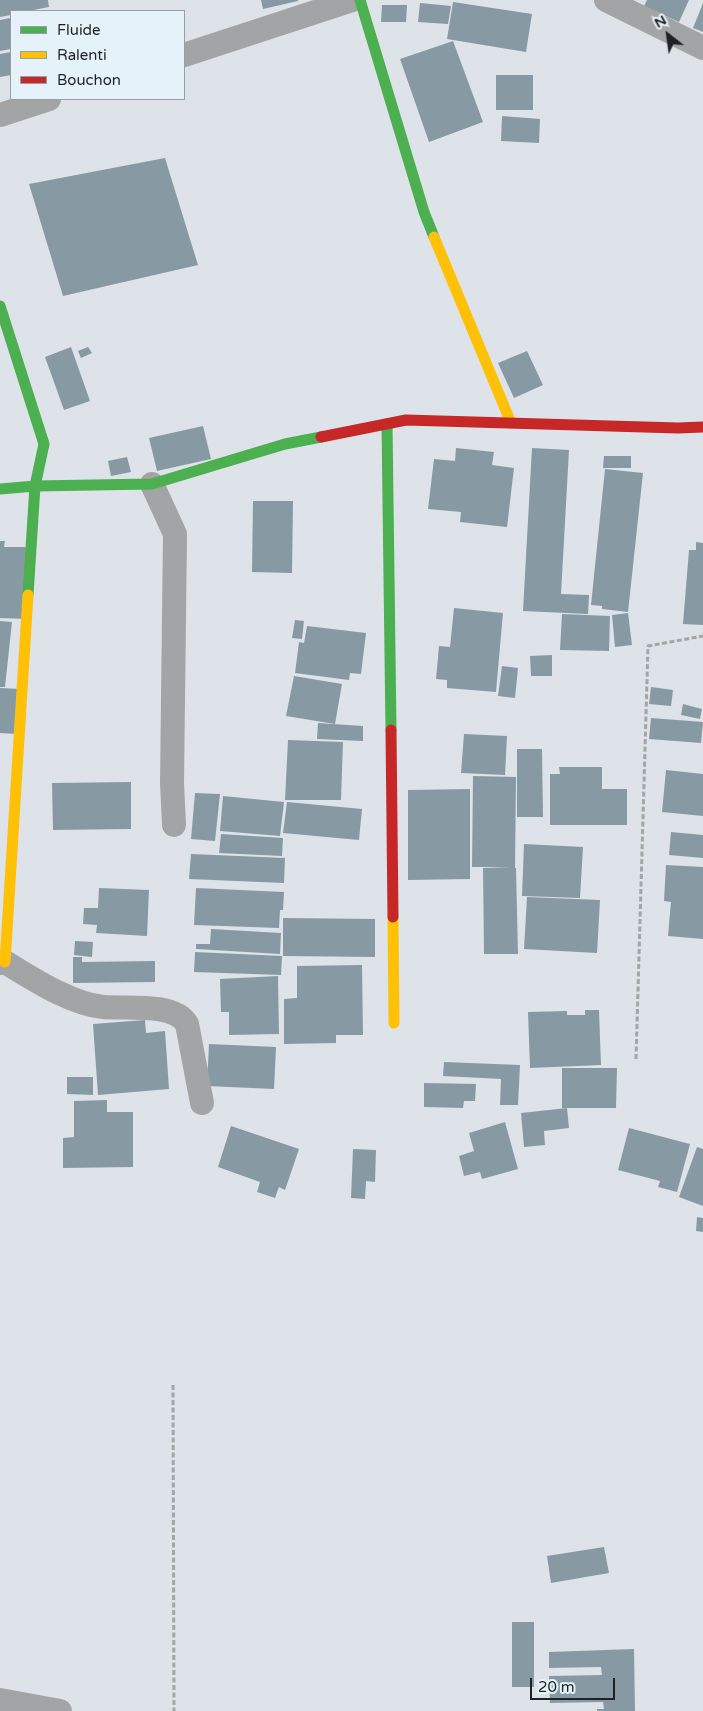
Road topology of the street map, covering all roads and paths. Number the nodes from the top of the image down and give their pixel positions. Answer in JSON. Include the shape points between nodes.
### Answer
{"nodes":[{"id":1,"x":352,"y":0,"type":"edge"},
{"id":2,"x":360,"y":0,"type":"edge"},
{"id":3,"x":606,"y":0,"type":"edge"},
{"id":4,"x":703,"y":48,"type":"edge"},
{"id":5,"x":185,"y":55,"type":"edge"},
{"id":6,"x":46,"y":100,"type":"edge"},
{"id":7,"x":0,"y":115,"type":"edge"},
{"id":8,"x":0,"y":306,"type":"edge"},
{"id":9,"x":510,"y":423,"type":"junction"},
{"id":10,"x":387,"y":424,"type":"junction"},
{"id":11,"x":703,"y":427,"type":"edge"},
{"id":12,"x":152,"y":484,"type":"junction"},
{"id":13,"x":35,"y":486,"type":"junction"},
{"id":14,"x":0,"y":489,"type":"edge"},
{"id":15,"x":703,"y":636,"type":"edge"},
{"id":16,"x":174,"y":825,"type":"dead end"},
{"id":17,"x":2,"y":962,"type":"edge"},
{"id":18,"x":394,"y":1024,"type":"dead end"},
{"id":19,"x":636,"y":1059,"type":"dead end"},
{"id":20,"x":202,"y":1103,"type":"dead end"},
{"id":21,"x":173,"y":1385,"type":"dead end"},
{"id":22,"x":0,"y":1700,"type":"edge"},
{"id":23,"x":60,"y":1711,"type":"edge"},
{"id":24,"x":174,"y":1711,"type":"edge"}],
"edges":[{"from":1,"to":5,"type":"street"},
{"from":2,"to":9,"type":"street","via":[[424,212]]},
{"from":3,"to":4,"type":"street"},
{"from":6,"to":7,"type":"street"},
{"from":8,"to":13,"type":"street","via":[[44,444]]},
{"from":9,"to":10,"type":"street","via":[[406,420]]},
{"from":9,"to":11,"type":"street"},
{"from":10,"to":12,"type":"street","via":[[285,444]]},
{"from":10,"to":18,"type":"street"},
{"from":12,"to":13,"type":"street"},
{"from":12,"to":16,"type":"street","via":[[175,534]]},
{"from":13,"to":14,"type":"street"},
{"from":13,"to":17,"type":"street"},
{"from":15,"to":19,"type":"path","via":[[648,646]]},
{"from":17,"to":20,"type":"street","via":[[85,1003],[102,1007],[165,1009],[184,1017]]},
{"from":21,"to":24,"type":"path"},
{"from":22,"to":23,"type":"street"}]}
